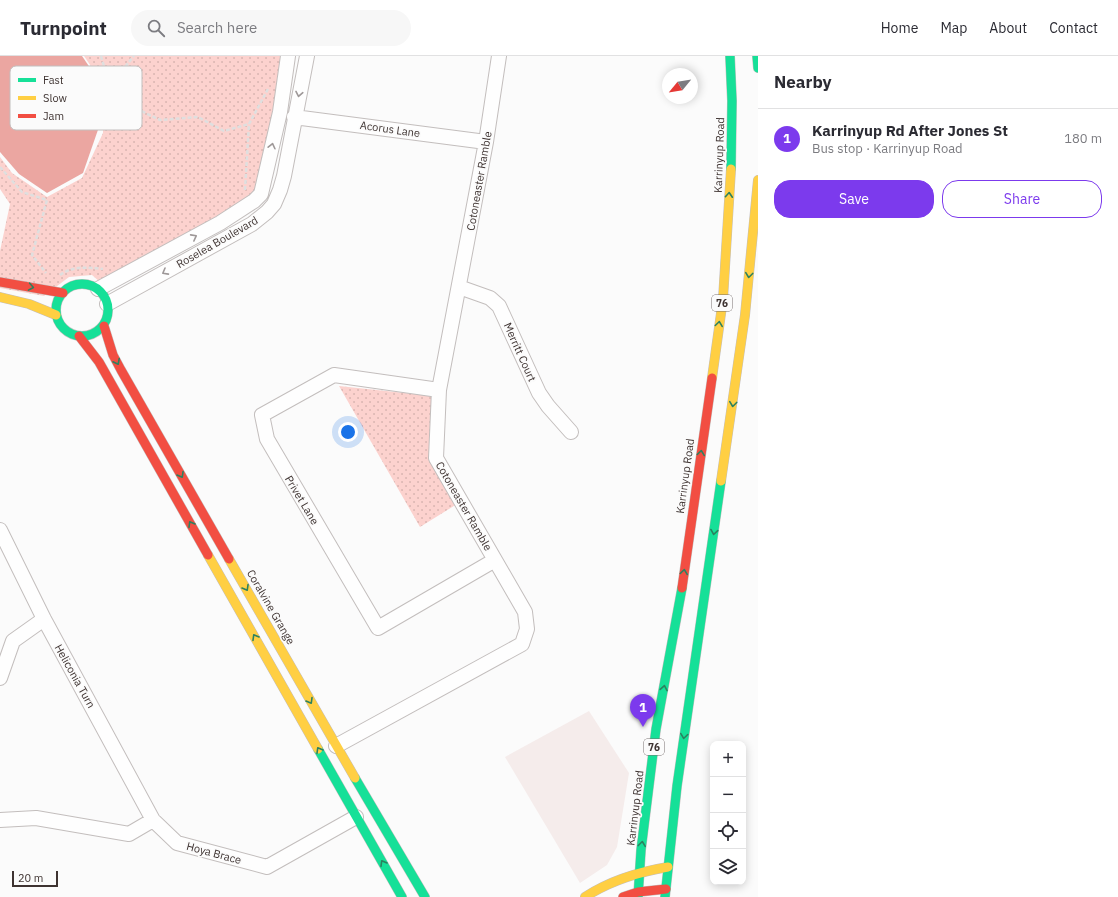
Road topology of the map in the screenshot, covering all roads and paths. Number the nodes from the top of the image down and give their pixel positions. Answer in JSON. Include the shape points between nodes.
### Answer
{"nodes":[{"id":1,"x":101,"y":56,"type":"edge"},
{"id":2,"x":134,"y":56,"type":"edge"},
{"id":3,"x":288,"y":56,"type":"edge"},
{"id":4,"x":306,"y":56,"type":"edge"},
{"id":5,"x":500,"y":56,"type":"edge"},
{"id":6,"x":730,"y":56,"type":"edge"},
{"id":7,"x":757,"y":56,"type":"edge"},
{"id":8,"x":104,"y":66,"type":"edge"},
{"id":9,"x":126,"y":66,"type":"edge"},
{"id":10,"x":758,"y":68,"type":"edge"},
{"id":11,"x":269,"y":87,"type":"dead end"},
{"id":12,"x":142,"y":112,"type":"edge"},
{"id":13,"x":294,"y":117,"type":"junction"},
{"id":14,"x":249,"y":124,"type":"junction"},
{"id":15,"x":486,"y":142,"type":"junction"},
{"id":16,"x":0,"y":167,"type":"edge"},
{"id":17,"x":758,"y":180,"type":"edge"},
{"id":18,"x":240,"y":195,"type":"dead end"},
{"id":19,"x":108,"y":270,"type":"dead end"},
{"id":20,"x":48,"y":275,"type":"dead end"},
{"id":21,"x":58,"y":276,"type":"dead end"},
{"id":22,"x":0,"y":282,"type":"edge"},
{"id":23,"x":459,"y":287,"type":"junction"},
{"id":24,"x":98,"y":289,"type":"junction"},
{"id":25,"x":63,"y":293,"type":"junction"},
{"id":26,"x":0,"y":297,"type":"edge"},
{"id":27,"x":108,"y":304,"type":"junction"},
{"id":28,"x":56,"y":315,"type":"junction"},
{"id":29,"x":104,"y":326,"type":"junction"},
{"id":30,"x":79,"y":336,"type":"junction"},
{"id":31,"x":440,"y":390,"type":"junction"},
{"id":32,"x":571,"y":432,"type":"dead end"},
{"id":33,"x":726,"y":459,"type":"junction"},
{"id":34,"x":0,"y":530,"type":"edge"},
{"id":35,"x":688,"y":547,"type":"junction"},
{"id":36,"x":495,"y":560,"type":"junction"},
{"id":37,"x":44,"y":619,"type":"junction"},
{"id":38,"x":0,"y":678,"type":"edge"},
{"id":39,"x":336,"y":746,"type":"junction"},
{"id":40,"x":356,"y":817,"type":"junction"},
{"id":41,"x":0,"y":820,"type":"edge"},
{"id":42,"x":153,"y":820,"type":"junction"},
{"id":43,"x":668,"y":867,"type":"junction"},
{"id":44,"x":640,"y":872,"type":"junction"},
{"id":45,"x":666,"y":893,"type":"edge"},
{"id":46,"x":638,"y":894,"type":"edge"},
{"id":47,"x":402,"y":897,"type":"edge"},
{"id":48,"x":425,"y":897,"type":"edge"},
{"id":49,"x":585,"y":897,"type":"edge"},
{"id":50,"x":624,"y":897,"type":"edge"}],
"edges":[{"from":1,"to":8,"type":"path"},
{"from":2,"to":9,"type":"path"},
{"from":24,"to":3,"type":"street","name":"Roselea Boulevard","one_way":true,"via":[[220,223],[261,194],[280,112]]},
{"from":4,"to":13,"type":"street","name":"Roselea Boulevard","one_way":true},
{"from":5,"to":15,"type":"street","name":"Cotoneaster Ramble"},
{"from":35,"to":6,"type":"main road","name":"Karrinyup Road","number":"76","one_way":true,"via":[[723,299],[732,161]]},
{"from":7,"to":10,"type":"main road"},
{"from":11,"to":14,"type":"path"},
{"from":12,"to":14,"type":"path","via":[[160,120],[198,118],[224,131]]},
{"from":13,"to":15,"type":"street","name":"Acorus Lane"},
{"from":13,"to":27,"type":"street","name":"Roselea Boulevard","one_way":true,"via":[[284,176],[274,204],[267,212],[252,224]]},
{"from":14,"to":18,"type":"path","via":[[245,190]]},
{"from":15,"to":23,"type":"street","name":"Cotoneaster Ramble"},
{"from":16,"to":20,"type":"path","via":[[22,192],[48,200],[32,255]]},
{"from":17,"to":33,"type":"main road","number":"76","one_way":true,"via":[[753,244]]},
{"from":19,"to":21,"type":"path","via":[[85,267]]},
{"from":22,"to":25,"type":"main road","one_way":true},
{"from":23,"to":31,"type":"street","name":"Cotoneaster Ramble"},
{"from":23,"to":32,"type":"street","name":"Merritt Court","via":[[490,298],[499,306],[539,393]]},
{"from":24,"to":25,"type":"main road","via":[[80,284]]},
{"from":24,"to":27,"type":"main road"},
{"from":25,"to":28,"type":"main road","via":[[57,303]]},
{"from":26,"to":28,"type":"main road","via":[[29,304]]},
{"from":27,"to":29,"type":"main road","name":"Coralvine Grange","via":[[108,318]]},
{"from":28,"to":30,"type":"main road","via":[[59,324],[65,330]]},
{"from":29,"to":30,"type":"main road","via":[[88,336]]},
{"from":29,"to":39,"type":"main road","name":"Coralvine Grange","one_way":true,"via":[[113,355],[121,370]]},
{"from":40,"to":30,"type":"main road","one_way":true,"via":[[99,362]]},
{"from":31,"to":36,"type":"street","name":"Cotoneaster Ramble","via":[[436,458]]},
{"from":31,"to":36,"type":"street","name":"Privet Lane","via":[[334,375],[262,415],[266,439],[378,628]]},
{"from":33,"to":35,"type":"main road","via":[[712,458],[706,468],[698,522]]},
{"from":33,"to":43,"type":"main road","number":"76","one_way":true,"via":[[693,669]]},
{"from":34,"to":37,"type":"street","name":"Heliconia Turn"},
{"from":44,"to":35,"type":"main road","name":"Karrinyup Road","number":"76","one_way":true,"via":[[656,729]]},
{"from":36,"to":39,"type":"street","name":"Cotoneaster Ramble","via":[[525,612],[528,629],[522,644]]},
{"from":37,"to":38,"type":"street","via":[[13,641]]},
{"from":37,"to":42,"type":"street","name":"Heliconia Turn"},
{"from":39,"to":48,"type":"main road","name":"Coralvine Grange"},
{"from":40,"to":42,"type":"street","name":"Hoya Brace","via":[[267,867],[177,843]]},
{"from":47,"to":40,"type":"main road","one_way":true},
{"from":41,"to":42,"type":"street","via":[[36,818],[129,834]]},
{"from":43,"to":44,"type":"main road"},
{"from":43,"to":45,"type":"main road","number":"76"},
{"from":44,"to":46,"type":"main road","name":"Karrinyup Road","number":"76"},
{"from":44,"to":49,"type":"main road","via":[[610,882]]},
{"from":45,"to":46,"type":"main road"},
{"from":46,"to":50,"type":"main road"}]}
